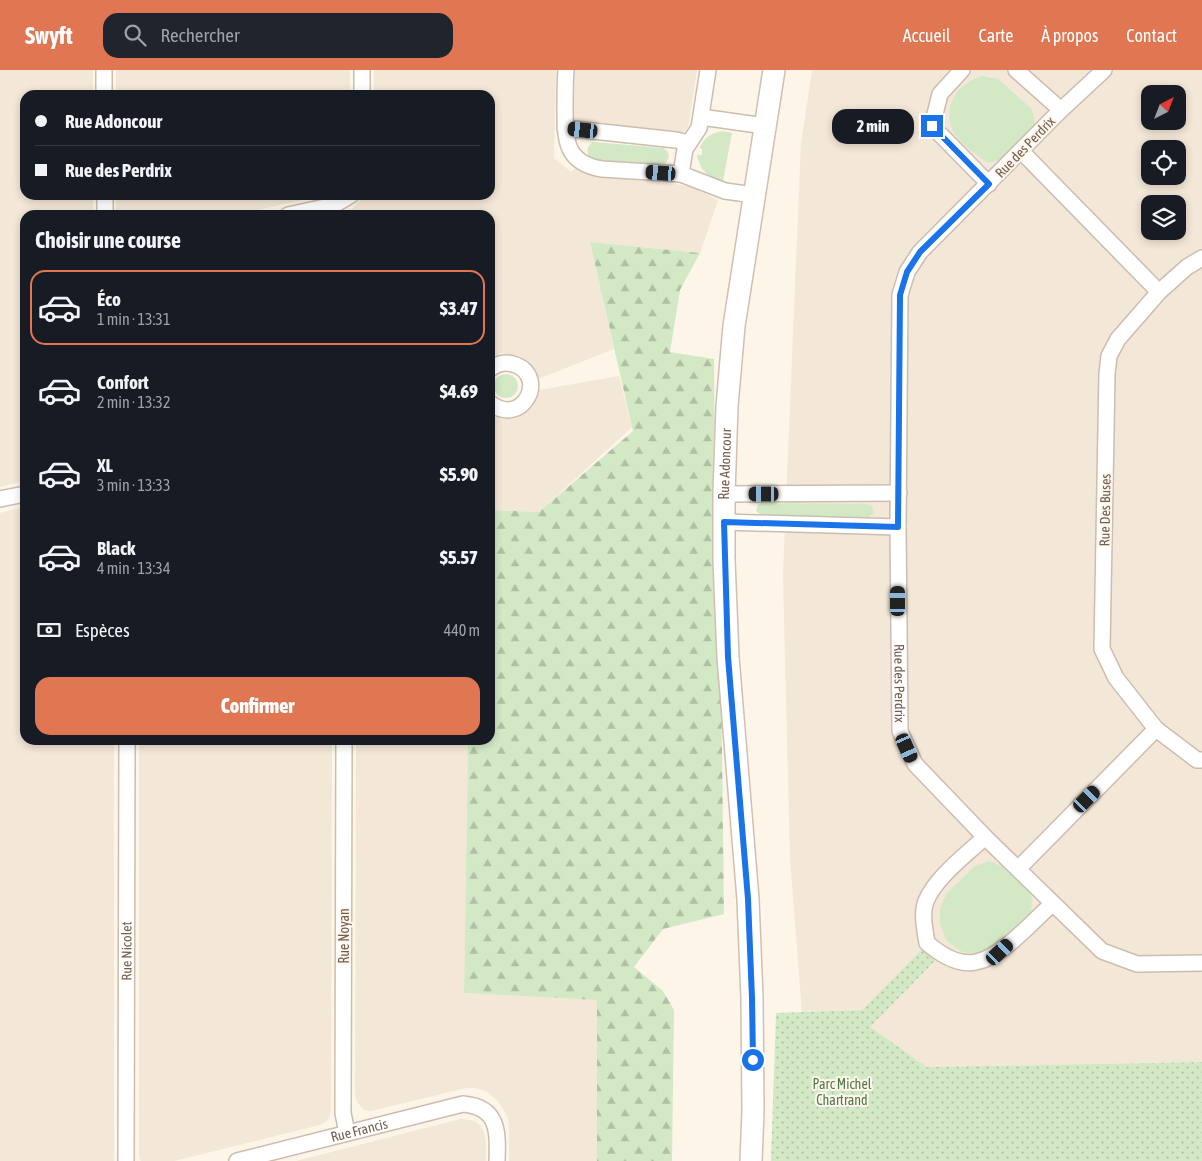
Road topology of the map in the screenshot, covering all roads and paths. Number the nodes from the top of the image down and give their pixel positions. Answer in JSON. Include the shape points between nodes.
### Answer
{"nodes":[{"id":1,"x":104,"y":70,"type":"edge"},
{"id":2,"x":362,"y":70,"type":"edge"},
{"id":3,"x":566,"y":70,"type":"edge"},
{"id":4,"x":708,"y":70,"type":"edge"},
{"id":5,"x":774,"y":70,"type":"edge"},
{"id":6,"x":962,"y":70,"type":"edge"},
{"id":7,"x":1016,"y":70,"type":"edge"},
{"id":8,"x":1104,"y":70,"type":"edge"},
{"id":9,"x":104,"y":90,"type":"edge"},
{"id":10,"x":362,"y":90,"type":"edge"},
{"id":11,"x":1061,"y":110,"type":"junction"},
{"id":12,"x":701,"y":117,"type":"junction"},
{"id":13,"x":765,"y":126,"type":"junction"},
{"id":14,"x":565,"y":128,"type":"junction"},
{"id":15,"x":689,"y":143,"type":"junction"},
{"id":16,"x":1021,"y":151,"type":"junction"},
{"id":17,"x":681,"y":174,"type":"junction"},
{"id":18,"x":989,"y":184,"type":"junction"},
{"id":19,"x":754,"y":196,"type":"junction"},
{"id":20,"x":342,"y":200,"type":"edge"},
{"id":21,"x":311,"y":210,"type":"edge"},
{"id":22,"x":1202,"y":258,"type":"edge"},
{"id":23,"x":1159,"y":292,"type":"junction"},
{"id":24,"x":495,"y":365,"type":"edge"},
{"id":25,"x":495,"y":407,"type":"edge"},
{"id":26,"x":899,"y":493,"type":"junction"},
{"id":27,"x":724,"y":494,"type":"junction"},
{"id":28,"x":20,"y":495,"type":"edge"},
{"id":29,"x":0,"y":499,"type":"edge"},
{"id":30,"x":724,"y":522,"type":"junction"},
{"id":31,"x":898,"y":527,"type":"junction"},
{"id":32,"x":1156,"y":729,"type":"junction"},
{"id":33,"x":127,"y":745,"type":"edge"},
{"id":34,"x":344,"y":745,"type":"edge"},
{"id":35,"x":1202,"y":760,"type":"edge"},
{"id":36,"x":984,"y":837,"type":"junction"},
{"id":37,"x":1018,"y":869,"type":"junction"},
{"id":38,"x":1052,"y":904,"type":"junction"},
{"id":39,"x":1202,"y":963,"type":"edge"},
{"id":40,"x":347,"y":1133,"type":"junction"},
{"id":41,"x":126,"y":1161,"type":"edge"},
{"id":42,"x":237,"y":1161,"type":"edge"},
{"id":43,"x":497,"y":1161,"type":"edge"},
{"id":44,"x":751,"y":1161,"type":"edge"}],
"edges":[{"from":1,"to":9,"type":"street"},
{"from":2,"to":10,"type":"street"},
{"from":3,"to":14,"type":"street"},
{"from":4,"to":12,"type":"street"},
{"from":5,"to":13,"type":"street","name":"Rue Adoncour"},
{"from":6,"to":18,"type":"street","name":"Rue des Perdrix","via":[[940,94],[932,126]]},
{"from":7,"to":11,"type":"street","name":"Rue des Perdrix"},
{"from":8,"to":11,"type":"street","name":"Rue des Perdrix"},
{"from":11,"to":16,"type":"street","name":"Rue des Perdrix"},
{"from":12,"to":13,"type":"street"},
{"from":12,"to":15,"type":"street","via":[[698,132]]},
{"from":13,"to":19,"type":"street","name":"Rue Adoncour"},
{"from":14,"to":15,"type":"street"},
{"from":14,"to":17,"type":"street","via":[[570,150],[586,164]]},
{"from":15,"to":17,"type":"street"},
{"from":16,"to":18,"type":"street","name":"Rue des Perdrix"},
{"from":16,"to":23,"type":"street"},
{"from":17,"to":19,"type":"street","via":[[725,190]]},
{"from":18,"to":26,"type":"street","name":"Rue des Perdrix","via":[[920,252],[907,272],[900,295]]},
{"from":19,"to":27,"type":"street","name":"Rue Adoncour","via":[[730,364]]},
{"from":20,"to":21,"type":"street"},
{"from":22,"to":23,"type":"street","name":"Rue Des Buses"},
{"from":23,"to":32,"type":"street","name":"Rue Des Buses","via":[[1118,339],[1109,356],[1102,649],[1116,678]]},
{"from":24,"to":25,"type":"street","via":[[504,362],[519,366],[531,385],[530,393],[520,406],[505,410]]},
{"from":26,"to":27,"type":"street"},
{"from":26,"to":31,"type":"street","name":"Rue des Perdrix"},
{"from":27,"to":30,"type":"street","name":"Rue Adoncour"},
{"from":28,"to":29,"type":"street"},
{"from":30,"to":31,"type":"street"},
{"from":30,"to":44,"type":"street","name":"Rue Adoncour","via":[[728,657],[747,890],[752,998]]},
{"from":31,"to":36,"type":"street","name":"Rue des Perdrix","via":[[900,731],[915,764]]},
{"from":32,"to":35,"type":"street","name":"Rue Des Buses","via":[[1197,760]]},
{"from":32,"to":37,"type":"street"},
{"from":33,"to":41,"type":"street","name":"Rue Nicolet"},
{"from":34,"to":40,"type":"street","name":"Rue Noyan","via":[[344,1113]]},
{"from":36,"to":37,"type":"street","name":"Rue des Perdrix"},
{"from":36,"to":38,"type":"street","via":[[936,883],[926,902],[927,944],[956,960],[976,962],[1000,952]]},
{"from":37,"to":38,"type":"street","name":"Rue des Perdrix"},
{"from":38,"to":39,"type":"street","name":"Rue des Perdrix","via":[[1102,951],[1137,964]]},
{"from":40,"to":42,"type":"street","name":"Rue Francis"},
{"from":40,"to":43,"type":"street","name":"Rue Francis","via":[[456,1104],[472,1104],[488,1113],[496,1126]]}]}
